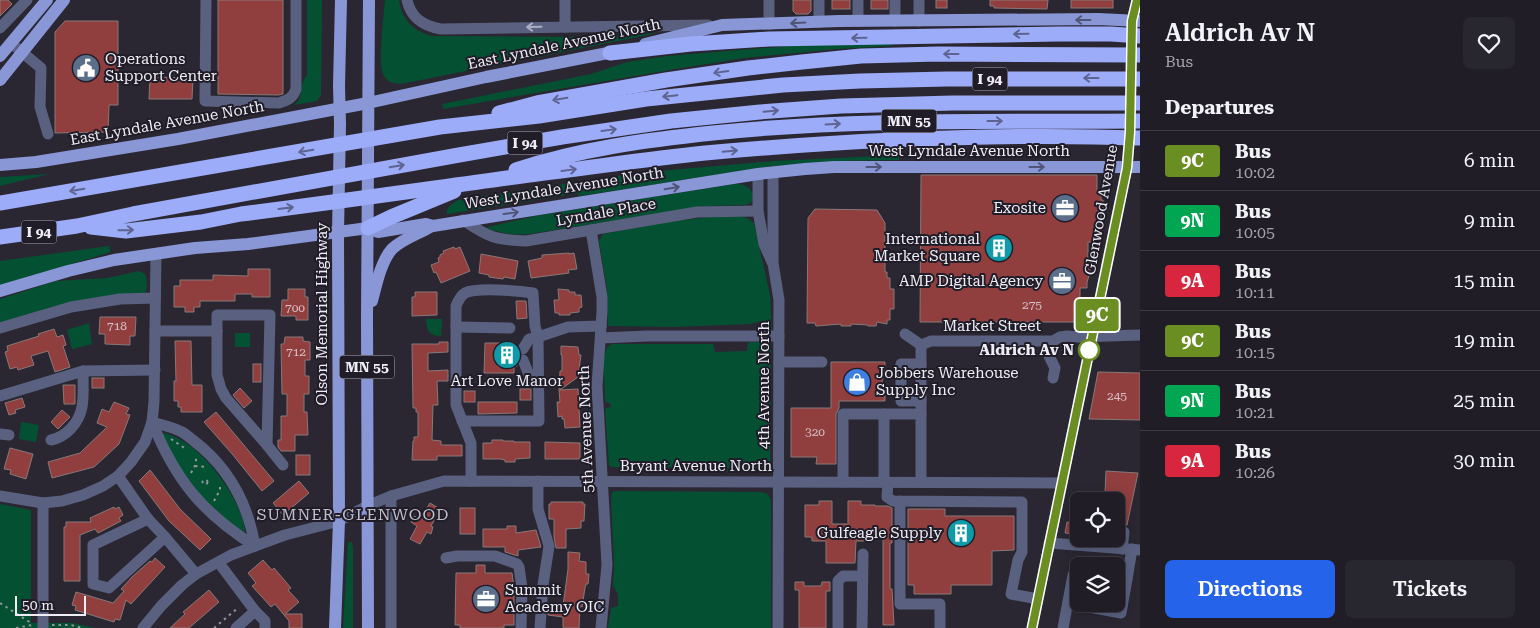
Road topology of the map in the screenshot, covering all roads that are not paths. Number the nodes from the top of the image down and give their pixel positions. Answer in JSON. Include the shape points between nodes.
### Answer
{"nodes":[{"id":1,"x":28,"y":0,"type":"edge"},
{"id":2,"x":48,"y":0,"type":"edge"},
{"id":3,"x":64,"y":0,"type":"edge"},
{"id":4,"x":206,"y":0,"type":"edge"},
{"id":5,"x":296,"y":0,"type":"edge"},
{"id":6,"x":341,"y":0,"type":"edge"},
{"id":7,"x":369,"y":0,"type":"edge"},
{"id":8,"x":407,"y":0,"type":"edge"},
{"id":9,"x":564,"y":0,"type":"edge"},
{"id":10,"x":769,"y":0,"type":"edge"},
{"id":11,"x":820,"y":0,"type":"edge"},
{"id":12,"x":858,"y":0,"type":"edge"},
{"id":13,"x":895,"y":0,"type":"edge"},
{"id":14,"x":919,"y":0,"type":"edge"},
{"id":15,"x":1137,"y":0,"type":"edge"},
{"id":16,"x":919,"y":20,"type":"junction"},
{"id":17,"x":858,"y":21,"type":"junction"},
{"id":18,"x":895,"y":21,"type":"junction"},
{"id":19,"x":1136,"y":21,"type":"edge"},
{"id":20,"x":819,"y":22,"type":"junction"},
{"id":21,"x":768,"y":24,"type":"junction"},
{"id":22,"x":722,"y":25,"type":"junction"},
{"id":23,"x":564,"y":27,"type":"junction"},
{"id":24,"x":0,"y":28,"type":"edge"},
{"id":25,"x":1140,"y":36,"type":"edge"},
{"id":26,"x":11,"y":43,"type":"junction"},
{"id":27,"x":22,"y":53,"type":"junction"},
{"id":28,"x":610,"y":53,"type":"junction"},
{"id":29,"x":1140,"y":55,"type":"edge"},
{"id":30,"x":0,"y":56,"type":"edge"},
{"id":31,"x":1140,"y":79,"type":"edge"},
{"id":32,"x":0,"y":80,"type":"edge"},
{"id":33,"x":368,"y":103,"type":"junction"},
{"id":34,"x":1140,"y":103,"type":"edge"},
{"id":35,"x":340,"y":108,"type":"junction"},
{"id":36,"x":1140,"y":121,"type":"edge"},
{"id":37,"x":440,"y":128,"type":"junction"},
{"id":38,"x":48,"y":134,"type":"dead end"},
{"id":39,"x":974,"y":136,"type":"junction"},
{"id":40,"x":1140,"y":138,"type":"edge"},
{"id":41,"x":1140,"y":147,"type":"edge"},
{"id":42,"x":0,"y":164,"type":"edge"},
{"id":43,"x":1134,"y":167,"type":"edge"},
{"id":44,"x":773,"y":172,"type":"junction"},
{"id":45,"x":758,"y":174,"type":"junction"},
{"id":46,"x":0,"y":203,"type":"edge"},
{"id":47,"x":758,"y":211,"type":"junction"},
{"id":48,"x":463,"y":220,"type":"junction"},
{"id":49,"x":368,"y":221,"type":"junction"},
{"id":50,"x":77,"y":226,"type":"junction"},
{"id":51,"x":433,"y":226,"type":"junction"},
{"id":52,"x":591,"y":230,"type":"junction"},
{"id":53,"x":338,"y":233,"type":"junction"},
{"id":54,"x":0,"y":237,"type":"edge"},
{"id":55,"x":156,"y":254,"type":"junction"},
{"id":56,"x":773,"y":263,"type":"junction"},
{"id":57,"x":0,"y":291,"type":"edge"},
{"id":58,"x":155,"y":298,"type":"junction"},
{"id":59,"x":367,"y":318,"type":"junction"},
{"id":60,"x":601,"y":326,"type":"junction"},
{"id":61,"x":0,"y":328,"type":"edge"},
{"id":62,"x":456,"y":328,"type":"junction"},
{"id":63,"x":510,"y":328,"type":"dead end"},
{"id":64,"x":155,"y":331,"type":"junction"},
{"id":65,"x":217,"y":331,"type":"junction"},
{"id":66,"x":905,"y":334,"type":"dead end"},
{"id":67,"x":1093,"y":335,"type":"junction"},
{"id":68,"x":1140,"y":335,"type":"edge"},
{"id":69,"x":779,"y":336,"type":"junction"},
{"id":70,"x":538,"y":337,"type":"junction"},
{"id":71,"x":601,"y":338,"type":"junction"},
{"id":72,"x":1053,"y":342,"type":"junction"},
{"id":73,"x":921,"y":345,"type":"junction"},
{"id":74,"x":779,"y":362,"type":"junction"},
{"id":75,"x":822,"y":362,"type":"dead end"},
{"id":76,"x":921,"y":364,"type":"junction"},
{"id":77,"x":155,"y":370,"type":"junction"},
{"id":78,"x":83,"y":371,"type":"junction"},
{"id":79,"x":1053,"y":378,"type":"dead end"},
{"id":80,"x":538,"y":384,"type":"junction"},
{"id":81,"x":0,"y":396,"type":"edge"},
{"id":82,"x":921,"y":401,"type":"junction"},
{"id":83,"x":884,"y":414,"type":"junction"},
{"id":84,"x":921,"y":414,"type":"junction"},
{"id":85,"x":462,"y":421,"type":"junction"},
{"id":86,"x":152,"y":422,"type":"junction"},
{"id":87,"x":51,"y":440,"type":"dead end"},
{"id":88,"x":267,"y":445,"type":"junction"},
{"id":89,"x":283,"y":465,"type":"dead end"},
{"id":90,"x":118,"y":476,"type":"junction"},
{"id":91,"x":471,"y":480,"type":"junction"},
{"id":92,"x":538,"y":481,"type":"junction"},
{"id":93,"x":603,"y":481,"type":"junction"},
{"id":94,"x":778,"y":482,"type":"junction"},
{"id":95,"x":843,"y":482,"type":"junction"},
{"id":96,"x":886,"y":482,"type":"junction"},
{"id":97,"x":921,"y":482,"type":"junction"},
{"id":98,"x":977,"y":482,"type":"junction"},
{"id":99,"x":1062,"y":483,"type":"junction"},
{"id":100,"x":0,"y":496,"type":"edge"},
{"id":101,"x":391,"y":496,"type":"junction"},
{"id":102,"x":43,"y":502,"type":"junction"},
{"id":103,"x":900,"y":502,"type":"junction"},
{"id":104,"x":977,"y":502,"type":"junction"},
{"id":105,"x":367,"y":506,"type":"junction"},
{"id":106,"x":148,"y":519,"type":"junction"},
{"id":107,"x":338,"y":520,"type":"junction"},
{"id":108,"x":1125,"y":534,"type":"edge"},
{"id":109,"x":165,"y":537,"type":"junction"},
{"id":110,"x":1049,"y":543,"type":"junction"},
{"id":111,"x":1070,"y":543,"type":"edge"},
{"id":112,"x":255,"y":546,"type":"junction"},
{"id":113,"x":1131,"y":549,"type":"edge"},
{"id":114,"x":863,"y":554,"type":"dead end"},
{"id":115,"x":446,"y":558,"type":"dead end"},
{"id":116,"x":219,"y":563,"type":"junction"},
{"id":117,"x":1125,"y":569,"type":"edge"},
{"id":118,"x":196,"y":574,"type":"junction"},
{"id":119,"x":862,"y":576,"type":"junction"},
{"id":120,"x":1070,"y":592,"type":"edge"},
{"id":121,"x":1038,"y":599,"type":"junction"},
{"id":122,"x":1068,"y":603,"type":"joint"},
{"id":123,"x":255,"y":611,"type":"junction"},
{"id":124,"x":48,"y":626,"type":"edge"},
{"id":125,"x":143,"y":628,"type":"edge"},
{"id":126,"x":236,"y":628,"type":"edge"},
{"id":127,"x":265,"y":628,"type":"edge"},
{"id":128,"x":335,"y":628,"type":"edge"},
{"id":129,"x":368,"y":628,"type":"edge"},
{"id":130,"x":391,"y":628,"type":"edge"},
{"id":131,"x":521,"y":628,"type":"edge"},
{"id":132,"x":540,"y":628,"type":"edge"},
{"id":133,"x":600,"y":628,"type":"edge"},
{"id":134,"x":778,"y":628,"type":"edge"},
{"id":135,"x":838,"y":628,"type":"edge"},
{"id":136,"x":862,"y":628,"type":"edge"},
{"id":137,"x":940,"y":628,"type":"edge"},
{"id":138,"x":1032,"y":628,"type":"edge"},
{"id":139,"x":1063,"y":628,"type":"edge"}],
"edges":[{"from":1,"to":24,"type":"street"},
{"from":2,"to":26,"type":"main road"},
{"from":3,"to":27,"type":"main road"},
{"from":4,"to":5,"type":"street","via":[[205,102],[279,103],[289,100],[296,89]]},
{"from":6,"to":35,"type":"main road","name":"Olson Memorial Highway"},
{"from":7,"to":33,"type":"main road"},
{"from":23,"to":8,"type":"street","one_way":true,"via":[[430,27],[414,16]]},
{"from":9,"to":23,"type":"street"},
{"from":10,"to":21,"type":"street"},
{"from":11,"to":20,"type":"street"},
{"from":12,"to":17,"type":"street"},
{"from":13,"to":18,"type":"street"},
{"from":14,"to":16,"type":"street"},
{"from":15,"to":19,"type":"street","name":"Glenwood Avenue"},
{"from":16,"to":18,"type":"main road","name":"East Lyndale Avenue North"},
{"from":19,"to":16,"type":"main road","name":"East Lyndale Avenue North","one_way":true},
{"from":17,"to":18,"type":"main road","name":"East Lyndale Avenue North"},
{"from":17,"to":20,"type":"main road","name":"East Lyndale Avenue North"},
{"from":19,"to":43,"type":"street","name":"Glenwood Avenue","via":[[1130,132]]},
{"from":20,"to":21,"type":"main road","name":"East Lyndale Avenue North","one_way":true},
{"from":21,"to":22,"type":"main road","name":"East Lyndale Avenue North"},
{"from":22,"to":23,"type":"street"},
{"from":22,"to":28,"type":"main road","name":"East Lyndale Avenue North"},
{"from":25,"to":28,"type":"highway","one_way":true,"via":[[1059,34],[732,41]]},
{"from":26,"to":27,"type":"street"},
{"from":26,"to":30,"type":"main road"},
{"from":27,"to":32,"type":"main road"},
{"from":27,"to":38,"type":"street","via":[[41,68],[40,107]]},
{"from":28,"to":33,"type":"main road","name":"East Lyndale Avenue North"},
{"from":29,"to":37,"type":"highway","one_way":true,"via":[[861,56],[666,80],[537,103]]},
{"from":31,"to":37,"type":"highway","number":"I 94","one_way":true,"via":[[947,79],[769,86],[646,99]]},
{"from":33,"to":35,"type":"main road","name":"East Lyndale Avenue North"},
{"from":33,"to":49,"type":"main road"},
{"from":50,"to":34,"type":"highway","number":"I 94","one_way":true,"via":[[562,137],[671,121],[841,106]]},
{"from":35,"to":42,"type":"main road","name":"East Lyndale Avenue North","via":[[46,161]]},
{"from":35,"to":53,"type":"main road","name":"Olson Memorial Highway","number":"MN 55"},
{"from":49,"to":36,"type":"highway","number":"MN 55","one_way":true,"via":[[391,217],[524,167],[641,141],[851,123]]},
{"from":37,"to":46,"type":"highway","number":"I 94","one_way":true},
{"from":39,"to":40,"type":"highway"},
{"from":39,"to":41,"type":"highway","via":[[1016,144]]},
{"from":50,"to":39,"type":"highway","one_way":true,"via":[[126,231],[673,157]]},
{"from":44,"to":43,"type":"main road","name":"West Lyndale Avenue North","one_way":true,"via":[[834,167]]},
{"from":43,"to":67,"type":"street","name":"Glenwood Avenue"},
{"from":44,"to":45,"type":"main road","name":"West Lyndale Avenue North"},
{"from":44,"to":56,"type":"street","name":"4th Avenue North"},
{"from":45,"to":47,"type":"street","name":"4th Avenue North"},
{"from":48,"to":45,"type":"main road","name":"West Lyndale Avenue North","one_way":true},
{"from":47,"to":52,"type":"street","name":"Lyndale Place","via":[[697,212]]},
{"from":47,"to":56,"type":"street","name":"4th Avenue North","via":[[764,244]]},
{"from":48,"to":51,"type":"main road","name":"West Lyndale Avenue North"},
{"from":48,"to":52,"type":"street","name":"Lyndale Place","via":[[491,237],[510,240],[534,240]]},
{"from":49,"to":51,"type":"main road","name":"West Lyndale Avenue North","via":[[378,232],[426,224]]},
{"from":49,"to":53,"type":"main road","name":"West Lyndale Avenue North"},
{"from":49,"to":59,"type":"main road","number":"MN 55"},
{"from":50,"to":54,"type":"highway","number":"I 94"},
{"from":51,"to":59,"type":"main road","via":[[391,250],[379,276]]},
{"from":52,"to":60,"type":"street","name":"5th Avenue North","via":[[602,297]]},
{"from":53,"to":55,"type":"main road","name":"West Lyndale Avenue North"},
{"from":53,"to":107,"type":"main road","name":"Olson Memorial Highway","number":"MN 55"},
{"from":55,"to":57,"type":"main road","name":"West Lyndale Avenue North","via":[[114,260]]},
{"from":55,"to":58,"type":"street"},
{"from":56,"to":69,"type":"street","name":"4th Avenue North","via":[[779,300]]},
{"from":58,"to":61,"type":"street","via":[[71,306]]},
{"from":58,"to":64,"type":"street"},
{"from":59,"to":105,"type":"main road","number":"MN 55"},
{"from":60,"to":70,"type":"street","via":[[568,327]]},
{"from":60,"to":71,"type":"street","name":"5th Avenue North"},
{"from":62,"to":63,"type":"street"},
{"from":62,"to":70,"type":"street","via":[[456,306],[466,293],[509,290],[533,293]]},
{"from":62,"to":85,"type":"street","via":[[456,405]]},
{"from":64,"to":65,"type":"street"},
{"from":64,"to":77,"type":"street"},
{"from":65,"to":88,"type":"street","via":[[217,375],[221,388]]},
{"from":65,"to":88,"type":"street","via":[[217,315],[270,315]]},
{"from":66,"to":73,"type":"street"},
{"from":67,"to":68,"type":"street","name":"Market Street"},
{"from":67,"to":72,"type":"street","name":"Market Street","via":[[1060,337]]},
{"from":67,"to":99,"type":"street","name":"Glenwood Avenue"},
{"from":69,"to":71,"type":"street"},
{"from":69,"to":74,"type":"street","name":"4th Avenue North"},
{"from":70,"to":80,"type":"street"},
{"from":70,"to":80,"type":"street","via":[[529,339],[523,354],[528,374]]},
{"from":71,"to":93,"type":"street","name":"5th Avenue North","via":[[598,386]]},
{"from":72,"to":73,"type":"street","name":"Market Street","via":[[931,342]]},
{"from":72,"to":79,"type":"street","via":[[1049,356],[1055,368]]},
{"from":73,"to":76,"type":"street"},
{"from":74,"to":75,"type":"street"},
{"from":74,"to":94,"type":"street","name":"4th Avenue North"},
{"from":76,"to":82,"type":"street"},
{"from":76,"to":82,"type":"street","via":[[901,364],[901,401]]},
{"from":77,"to":78,"type":"street"},
{"from":77,"to":86,"type":"street"},
{"from":78,"to":81,"type":"street"},
{"from":78,"to":87,"type":"street","via":[[82,408],[77,421],[64,435]]},
{"from":80,"to":85,"type":"street","via":[[539,421]]},
{"from":82,"to":84,"type":"street"},
{"from":83,"to":84,"type":"street"},
{"from":83,"to":95,"type":"street","via":[[843,414]]},
{"from":83,"to":96,"type":"street"},
{"from":84,"to":97,"type":"street"},
{"from":85,"to":91,"type":"street","via":[[471,443]]},
{"from":86,"to":90,"type":"street","via":[[145,442]]},
{"from":86,"to":112,"type":"street","via":[[177,473],[192,493],[232,531]]},
{"from":86,"to":112,"type":"street","via":[[182,432],[207,451],[226,473],[242,502]]},
{"from":88,"to":89,"type":"street"},
{"from":90,"to":102,"type":"street","via":[[83,495]]},
{"from":90,"to":106,"type":"street"},
{"from":91,"to":92,"type":"street","name":"Bryant Avenue North"},
{"from":91,"to":101,"type":"street","name":"Bryant Avenue North","via":[[444,481]]},
{"from":92,"to":93,"type":"street","name":"Bryant Avenue North"},
{"from":92,"to":132,"type":"street","via":[[538,509],[549,546]]},
{"from":93,"to":94,"type":"street","name":"Bryant Avenue North"},
{"from":93,"to":133,"type":"street","name":"5th Avenue North","via":[[607,565]]},
{"from":94,"to":95,"type":"street","name":"Bryant Avenue North"},
{"from":94,"to":134,"type":"street","name":"4th Avenue North"},
{"from":95,"to":96,"type":"street","name":"Bryant Avenue North"},
{"from":96,"to":97,"type":"street","name":"Bryant Avenue North"},
{"from":96,"to":103,"type":"street","via":[[887,497]]},
{"from":97,"to":98,"type":"street","name":"Bryant Avenue North"},
{"from":98,"to":99,"type":"street","name":"Bryant Avenue North"},
{"from":98,"to":104,"type":"street"},
{"from":99,"to":110,"type":"street","name":"Glenwood Avenue"},
{"from":100,"to":102,"type":"street"},
{"from":101,"to":105,"type":"street","name":"Bryant Avenue North"},
{"from":101,"to":130,"type":"street"},
{"from":102,"to":124,"type":"street"},
{"from":103,"to":104,"type":"street"},
{"from":103,"to":137,"type":"street","via":[[900,604],[940,604]]},
{"from":104,"to":121,"type":"street","via":[[1022,502],[1022,552],[1011,594]]},
{"from":105,"to":107,"type":"street","name":"Bryant Avenue North"},
{"from":105,"to":129,"type":"main road","number":"MN 55"},
{"from":106,"to":109,"type":"street"},
{"from":106,"to":109,"type":"street","via":[[92,545],[93,584],[109,588]]},
{"from":107,"to":112,"type":"street","name":"Bryant Avenue North"},
{"from":107,"to":128,"type":"main road","name":"Olson Memorial Highway","number":"MN 55"},
{"from":108,"to":113,"type":"street"},
{"from":109,"to":118,"type":"street"},
{"from":110,"to":111,"type":"street"},
{"from":110,"to":121,"type":"street","name":"Glenwood Avenue"},
{"from":112,"to":116,"type":"street","name":"Bryant Avenue North"},
{"from":113,"to":117,"type":"street"},
{"from":114,"to":119,"type":"street"},
{"from":115,"to":131,"type":"street","via":[[495,556],[517,564],[522,588]]},
{"from":116,"to":118,"type":"street","name":"Bryant Avenue North"},
{"from":116,"to":123,"type":"street"},
{"from":118,"to":125,"type":"street","name":"Bryant Avenue North","via":[[161,606]]},
{"from":119,"to":135,"type":"street","via":[[843,576],[838,581]]},
{"from":119,"to":136,"type":"street"},
{"from":120,"to":122,"type":"street"},
{"from":121,"to":138,"type":"street","name":"Glenwood Avenue"},
{"from":122,"to":139,"type":"street"},
{"from":123,"to":126,"type":"street"},
{"from":123,"to":127,"type":"street","via":[[265,621]]}]}
